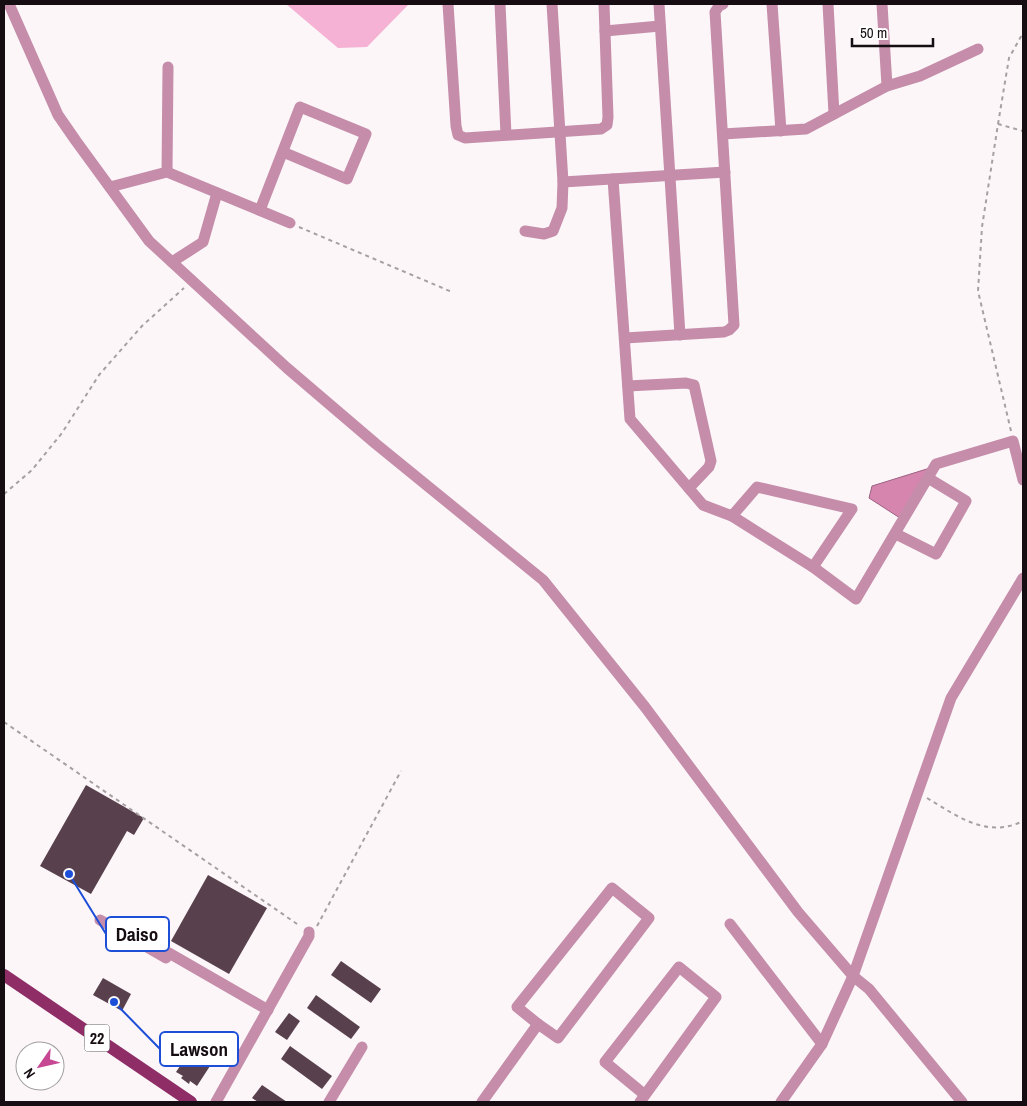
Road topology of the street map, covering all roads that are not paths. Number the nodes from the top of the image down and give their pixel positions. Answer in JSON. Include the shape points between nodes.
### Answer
{"nodes":[{"id":1,"x":9,"y":4,"type":"edge"},
{"id":2,"x":448,"y":4,"type":"edge"},
{"id":3,"x":500,"y":4,"type":"edge"},
{"id":4,"x":552,"y":4,"type":"edge"},
{"id":5,"x":604,"y":4,"type":"edge"},
{"id":6,"x":659,"y":4,"type":"edge"},
{"id":7,"x":724,"y":4,"type":"edge"},
{"id":8,"x":772,"y":4,"type":"edge"},
{"id":9,"x":828,"y":4,"type":"edge"},
{"id":10,"x":882,"y":4,"type":"edge"},
{"id":11,"x":660,"y":26,"type":"junction"},
{"id":12,"x":605,"y":31,"type":"junction"},
{"id":13,"x":978,"y":49,"type":"dead end"},
{"id":14,"x":168,"y":67,"type":"dead end"},
{"id":15,"x":887,"y":86,"type":"junction"},
{"id":16,"x":834,"y":114,"type":"junction"},
{"id":17,"x":560,"y":131,"type":"junction"},
{"id":18,"x":781,"y":131,"type":"junction"},
{"id":19,"x":722,"y":134,"type":"junction"},
{"id":20,"x":506,"y":135,"type":"junction"},
{"id":21,"x":283,"y":152,"type":"junction"},
{"id":22,"x":167,"y":172,"type":"junction"},
{"id":23,"x":725,"y":172,"type":"junction"},
{"id":24,"x":670,"y":175,"type":"junction"},
{"id":25,"x":614,"y":179,"type":"junction"},
{"id":26,"x":563,"y":182,"type":"junction"},
{"id":27,"x":110,"y":187,"type":"junction"},
{"id":28,"x":217,"y":193,"type":"junction"},
{"id":29,"x":260,"y":210,"type":"junction"},
{"id":30,"x":290,"y":223,"type":"road end"},
{"id":31,"x":525,"y":231,"type":"dead end"},
{"id":32,"x":172,"y":262,"type":"junction"},
{"id":33,"x":680,"y":335,"type":"junction"},
{"id":34,"x":624,"y":338,"type":"junction"},
{"id":35,"x":628,"y":386,"type":"junction"},
{"id":36,"x":928,"y":478,"type":"junction"},
{"id":37,"x":1023,"y":480,"type":"edge"},
{"id":38,"x":689,"y":488,"type":"junction"},
{"id":39,"x":732,"y":516,"type":"junction"},
{"id":40,"x":896,"y":534,"type":"junction"},
{"id":41,"x":813,"y":567,"type":"junction"},
{"id":42,"x":1023,"y":578,"type":"edge"},
{"id":43,"x":100,"y":920,"type":"dead end"},
{"id":44,"x":730,"y":924,"type":"dead end"},
{"id":45,"x":309,"y":932,"type":"road end"},
{"id":46,"x":4,"y":975,"type":"edge"},
{"id":47,"x":853,"y":976,"type":"junction"},
{"id":48,"x":268,"y":1010,"type":"junction"},
{"id":49,"x":538,"y":1024,"type":"junction"},
{"id":50,"x":822,"y":1044,"type":"junction"},
{"id":51,"x":362,"y":1047,"type":"dead end"},
{"id":52,"x":642,"y":1099,"type":"edge"},
{"id":53,"x":191,"y":1102,"type":"edge"},
{"id":54,"x":216,"y":1102,"type":"edge"},
{"id":55,"x":329,"y":1102,"type":"edge"},
{"id":56,"x":482,"y":1102,"type":"edge"},
{"id":57,"x":780,"y":1102,"type":"edge"},
{"id":58,"x":962,"y":1102,"type":"edge"}],
"edges":[{"from":1,"to":27,"type":"street","via":[[58,115]]},
{"from":2,"to":20,"type":"street","via":[[458,135],[465,138]]},
{"from":3,"to":20,"type":"street"},
{"from":4,"to":17,"type":"street"},
{"from":5,"to":12,"type":"street"},
{"from":6,"to":11,"type":"street"},
{"from":7,"to":19,"type":"street","via":[[715,12]]},
{"from":8,"to":18,"type":"street"},
{"from":9,"to":16,"type":"street"},
{"from":10,"to":15,"type":"street"},
{"from":11,"to":12,"type":"street"},
{"from":11,"to":24,"type":"street"},
{"from":12,"to":17,"type":"street","via":[[607,125]]},
{"from":13,"to":15,"type":"street","via":[[920,76]]},
{"from":14,"to":22,"type":"street"},
{"from":15,"to":16,"type":"street"},
{"from":16,"to":18,"type":"street","via":[[806,129]]},
{"from":17,"to":20,"type":"street"},
{"from":17,"to":26,"type":"street"},
{"from":18,"to":19,"type":"street"},
{"from":19,"to":23,"type":"street"},
{"from":21,"to":21,"type":"street","via":[[300,107],[366,134],[347,179]]},
{"from":21,"to":29,"type":"street"},
{"from":22,"to":27,"type":"street"},
{"from":22,"to":28,"type":"street"},
{"from":23,"to":24,"type":"street"},
{"from":23,"to":33,"type":"street","via":[[734,324],[724,332]]},
{"from":24,"to":25,"type":"street"},
{"from":24,"to":33,"type":"street"},
{"from":25,"to":26,"type":"street"},
{"from":25,"to":34,"type":"street"},
{"from":26,"to":31,"type":"street","via":[[562,208],[554,231],[544,234]]},
{"from":27,"to":32,"type":"street","via":[[149,241]]},
{"from":28,"to":29,"type":"street"},
{"from":28,"to":32,"type":"street","via":[[203,242]]},
{"from":29,"to":30,"type":"street"},
{"from":32,"to":47,"type":"street","via":[[286,368],[543,580],[645,707],[798,912]]},
{"from":33,"to":34,"type":"street"},
{"from":34,"to":35,"type":"street"},
{"from":35,"to":38,"type":"street","via":[[630,419]]},
{"from":35,"to":38,"type":"street","via":[[694,385],[711,461]]},
{"from":36,"to":37,"type":"street","via":[[936,464],[1013,441]]},
{"from":36,"to":40,"type":"street"},
{"from":36,"to":40,"type":"street","via":[[966,501],[936,554]]},
{"from":38,"to":39,"type":"street","via":[[702,505]]},
{"from":39,"to":41,"type":"street"},
{"from":39,"to":41,"type":"street","via":[[757,487],[852,509]]},
{"from":40,"to":41,"type":"street","via":[[856,599]]},
{"from":42,"to":47,"type":"street","via":[[951,698]]},
{"from":43,"to":48,"type":"street","via":[[166,958],[168,953]]},
{"from":44,"to":50,"type":"street"},
{"from":45,"to":48,"type":"street"},
{"from":46,"to":53,"type":"main road","number":"22"},
{"from":47,"to":50,"type":"street"},
{"from":47,"to":58,"type":"street","via":[[869,989]]},
{"from":48,"to":54,"type":"street"},
{"from":49,"to":49,"type":"street","via":[[558,1038],[649,918],[612,888],[518,1007]]},
{"from":49,"to":56,"type":"street"},
{"from":50,"to":57,"type":"street"},
{"from":51,"to":55,"type":"street"},
{"from":52,"to":52,"type":"street","via":[[716,997],[680,967],[606,1062]]}]}
